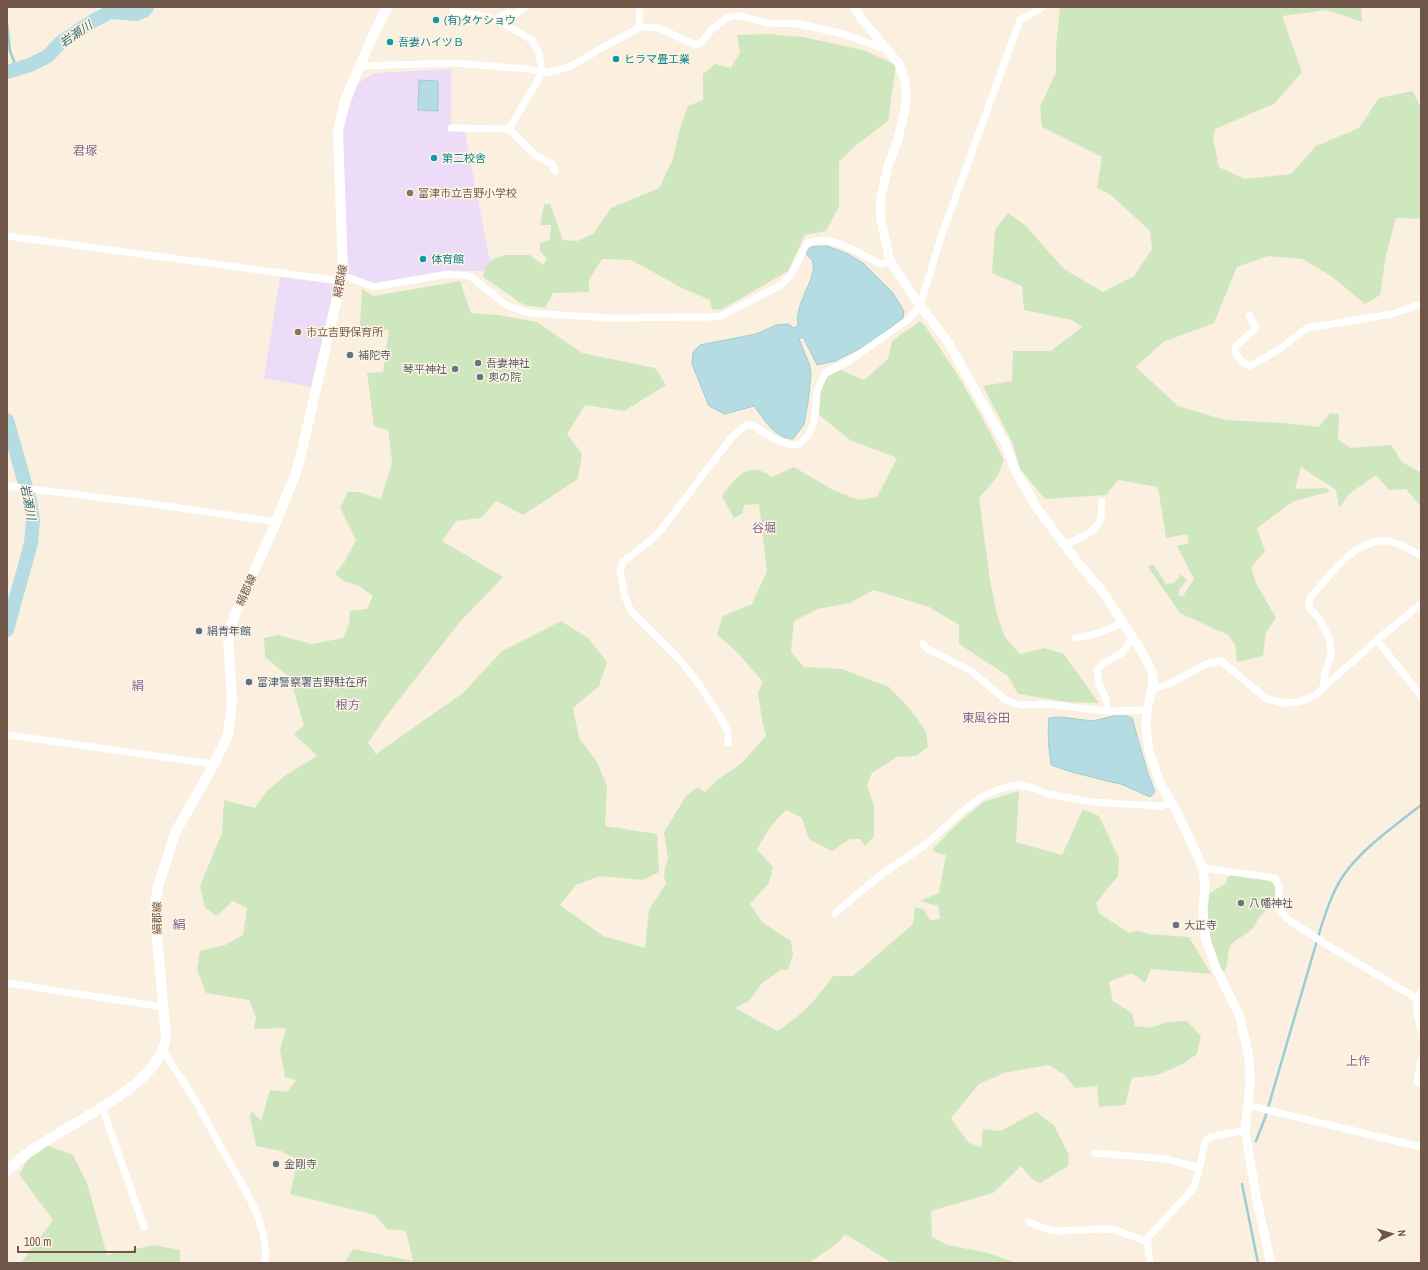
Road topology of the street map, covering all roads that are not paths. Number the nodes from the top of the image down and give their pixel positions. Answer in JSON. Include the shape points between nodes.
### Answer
{"nodes":[{"id":1,"x":387,"y":7,"type":"edge"},
{"id":2,"x":453,"y":7,"type":"edge"},
{"id":3,"x":526,"y":7,"type":"edge"},
{"id":4,"x":640,"y":7,"type":"edge"},
{"id":5,"x":855,"y":7,"type":"edge"},
{"id":6,"x":1043,"y":7,"type":"edge"},
{"id":7,"x":498,"y":21,"type":"junction"},
{"id":8,"x":639,"y":27,"type":"junction"},
{"id":9,"x":888,"y":50,"type":"junction"},
{"id":10,"x":361,"y":66,"type":"junction"},
{"id":11,"x":542,"y":73,"type":"junction"},
{"id":12,"x":450,"y":128,"type":"dead end"},
{"id":13,"x":509,"y":129,"type":"junction"},
{"id":14,"x":555,"y":171,"type":"dead end"},
{"id":15,"x":7,"y":236,"type":"edge"},
{"id":16,"x":890,"y":260,"type":"junction"},
{"id":17,"x":342,"y":278,"type":"junction"},
{"id":18,"x":1421,"y":304,"type":"edge"},
{"id":19,"x":920,"y":306,"type":"junction"},
{"id":20,"x":1249,"y":315,"type":"dead end"},
{"id":21,"x":7,"y":486,"type":"edge"},
{"id":22,"x":1102,"y":501,"type":"dead end"},
{"id":23,"x":276,"y":522,"type":"junction"},
{"id":24,"x":1064,"y":544,"type":"junction"},
{"id":25,"x":1421,"y":556,"type":"edge"},
{"id":26,"x":1421,"y":604,"type":"edge"},
{"id":27,"x":1122,"y":622,"type":"junction"},
{"id":28,"x":1132,"y":637,"type":"junction"},
{"id":29,"x":1075,"y":638,"type":"dead end"},
{"id":30,"x":1377,"y":640,"type":"junction"},
{"id":31,"x":923,"y":644,"type":"dead end"},
{"id":32,"x":1323,"y":687,"type":"junction"},
{"id":33,"x":1152,"y":689,"type":"junction"},
{"id":34,"x":1421,"y":696,"type":"edge"},
{"id":35,"x":1147,"y":710,"type":"junction"},
{"id":36,"x":1108,"y":711,"type":"junction"},
{"id":37,"x":7,"y":735,"type":"edge"},
{"id":38,"x":728,"y":743,"type":"dead end"},
{"id":39,"x":214,"y":764,"type":"junction"},
{"id":40,"x":1171,"y":803,"type":"junction"},
{"id":41,"x":1203,"y":868,"type":"junction"},
{"id":42,"x":835,"y":913,"type":"dead end"},
{"id":43,"x":7,"y":983,"type":"edge"},
{"id":44,"x":1421,"y":991,"type":"edge"},
{"id":45,"x":1416,"y":998,"type":"junction"},
{"id":46,"x":163,"y":1007,"type":"junction"},
{"id":47,"x":1421,"y":1030,"type":"edge"},
{"id":48,"x":163,"y":1050,"type":"junction"},
{"id":49,"x":1421,"y":1061,"type":"edge"},
{"id":50,"x":1421,"y":1084,"type":"edge"},
{"id":51,"x":1247,"y":1105,"type":"junction"},
{"id":52,"x":102,"y":1107,"type":"junction"},
{"id":53,"x":1245,"y":1130,"type":"junction"},
{"id":54,"x":1421,"y":1147,"type":"edge"},
{"id":55,"x":1095,"y":1152,"type":"dead end"},
{"id":56,"x":1199,"y":1168,"type":"junction"},
{"id":57,"x":7,"y":1171,"type":"edge"},
{"id":58,"x":1029,"y":1222,"type":"dead end"},
{"id":59,"x":144,"y":1227,"type":"dead end"},
{"id":60,"x":1148,"y":1242,"type":"junction"},
{"id":61,"x":265,"y":1263,"type":"edge"},
{"id":62,"x":1150,"y":1263,"type":"edge"},
{"id":63,"x":1270,"y":1263,"type":"edge"}],
"edges":[{"from":1,"to":10,"type":"main road","name":"絹郡線"},
{"from":2,"to":7,"type":"street","via":[[454,12],[484,16]]},
{"from":3,"to":7,"type":"street","via":[[516,14],[500,17]]},
{"from":4,"to":8,"type":"street"},
{"from":5,"to":9,"type":"street","via":[[860,17]]},
{"from":6,"to":19,"type":"street","via":[[1020,20],[942,234]]},
{"from":7,"to":11,"type":"street","via":[[532,40],[539,53]]},
{"from":8,"to":9,"type":"street","via":[[658,28],[696,44],[703,41],[712,29],[727,18],[741,16],[766,23],[799,24],[843,34]]},
{"from":8,"to":11,"type":"street","via":[[579,63]]},
{"from":9,"to":16,"type":"street","via":[[899,64],[906,96],[905,110],[881,197],[881,218]]},
{"from":10,"to":11,"type":"street","via":[[453,63],[528,69]]},
{"from":10,"to":17,"type":"main road","name":"絹郡線","via":[[345,101],[338,131],[344,264]]},
{"from":11,"to":13,"type":"street"},
{"from":12,"to":13,"type":"street"},
{"from":13,"to":14,"type":"street","via":[[535,155],[552,164]]},
{"from":15,"to":17,"type":"street"},
{"from":16,"to":17,"type":"street","via":[[881,264],[834,241],[813,241],[807,243],[791,275],[781,285],[721,316],[709,317],[608,318],[529,313],[506,304],[470,276],[448,274],[374,287]]},
{"from":16,"to":19,"type":"street"},
{"from":17,"to":23,"type":"main road","name":"絹郡線","via":[[302,450]]},
{"from":18,"to":20,"type":"street","via":[[1392,314],[1307,328],[1278,350],[1250,366],[1241,361],[1235,348],[1256,328]]},
{"from":19,"to":24,"type":"street","via":[[948,342],[1006,445],[1015,470],[1037,508]]},
{"from":19,"to":38,"type":"street","via":[[908,320],[849,361],[825,373],[817,391],[814,422],[809,434],[800,444],[791,445],[774,439],[754,426],[746,425],[732,437],[657,535],[623,562],[620,572],[631,611],[682,661],[719,715],[728,732]]},
{"from":21,"to":23,"type":"street"},
{"from":22,"to":24,"type":"street","via":[[1097,526],[1091,532]]},
{"from":23,"to":39,"type":"main road","name":"絹郡線","via":[[228,635],[231,720],[228,735]]},
{"from":24,"to":27,"type":"street","via":[[1103,592]]},
{"from":25,"to":32,"type":"street","via":[[1392,542],[1381,541],[1359,548],[1337,567],[1310,597],[1308,607],[1320,620],[1329,638],[1331,654]]},
{"from":26,"to":30,"type":"street"},
{"from":27,"to":28,"type":"street"},
{"from":27,"to":29,"type":"street","via":[[1100,633]]},
{"from":28,"to":33,"type":"street","via":[[1150,669]]},
{"from":28,"to":36,"type":"street","via":[[1122,652],[1096,670]]},
{"from":30,"to":32,"type":"street"},
{"from":30,"to":34,"type":"street"},
{"from":31,"to":36,"type":"street","via":[[926,648],[971,671],[1006,700],[1014,703]]},
{"from":32,"to":33,"type":"street","via":[[1314,696],[1299,702],[1285,703],[1267,699],[1221,661],[1206,664],[1169,684]]},
{"from":33,"to":35,"type":"street"},
{"from":35,"to":36,"type":"street"},
{"from":35,"to":40,"type":"street","via":[[1149,750],[1160,783]]},
{"from":37,"to":39,"type":"street"},
{"from":39,"to":46,"type":"main road","name":"絹郡線","via":[[175,833],[157,893],[155,915]]},
{"from":40,"to":41,"type":"street"},
{"from":40,"to":42,"type":"street","via":[[1161,806],[1093,802],[1047,794],[1019,785],[1003,788],[983,796],[965,809],[925,845],[882,874]]},
{"from":41,"to":45,"type":"street","via":[[1274,878],[1279,888],[1278,906],[1286,918]]},
{"from":41,"to":51,"type":"street","via":[[1205,937],[1216,968],[1239,1015],[1244,1033],[1250,1085]]},
{"from":43,"to":46,"type":"street"},
{"from":44,"to":45,"type":"street"},
{"from":45,"to":47,"type":"street"},
{"from":46,"to":48,"type":"main road","name":"絹郡線","via":[[166,1036]]},
{"from":48,"to":52,"type":"main road","name":"絹郡線","via":[[144,1078]]},
{"from":48,"to":61,"type":"street","via":[[199,1107],[252,1205],[261,1228],[266,1251]]},
{"from":49,"to":50,"type":"street","via":[[1417,1082]]},
{"from":51,"to":53,"type":"street"},
{"from":51,"to":54,"type":"street"},
{"from":52,"to":57,"type":"main road","name":"絹郡線","via":[[24,1154]]},
{"from":52,"to":59,"type":"street"},
{"from":53,"to":56,"type":"street","via":[[1210,1137],[1205,1142]]},
{"from":53,"to":63,"type":"street"},
{"from":55,"to":56,"type":"street","via":[[1166,1159]]},
{"from":56,"to":60,"type":"street","via":[[1193,1188],[1151,1234]]},
{"from":58,"to":60,"type":"street","via":[[1055,1231],[1115,1230]]},
{"from":60,"to":62,"type":"street"}]}
